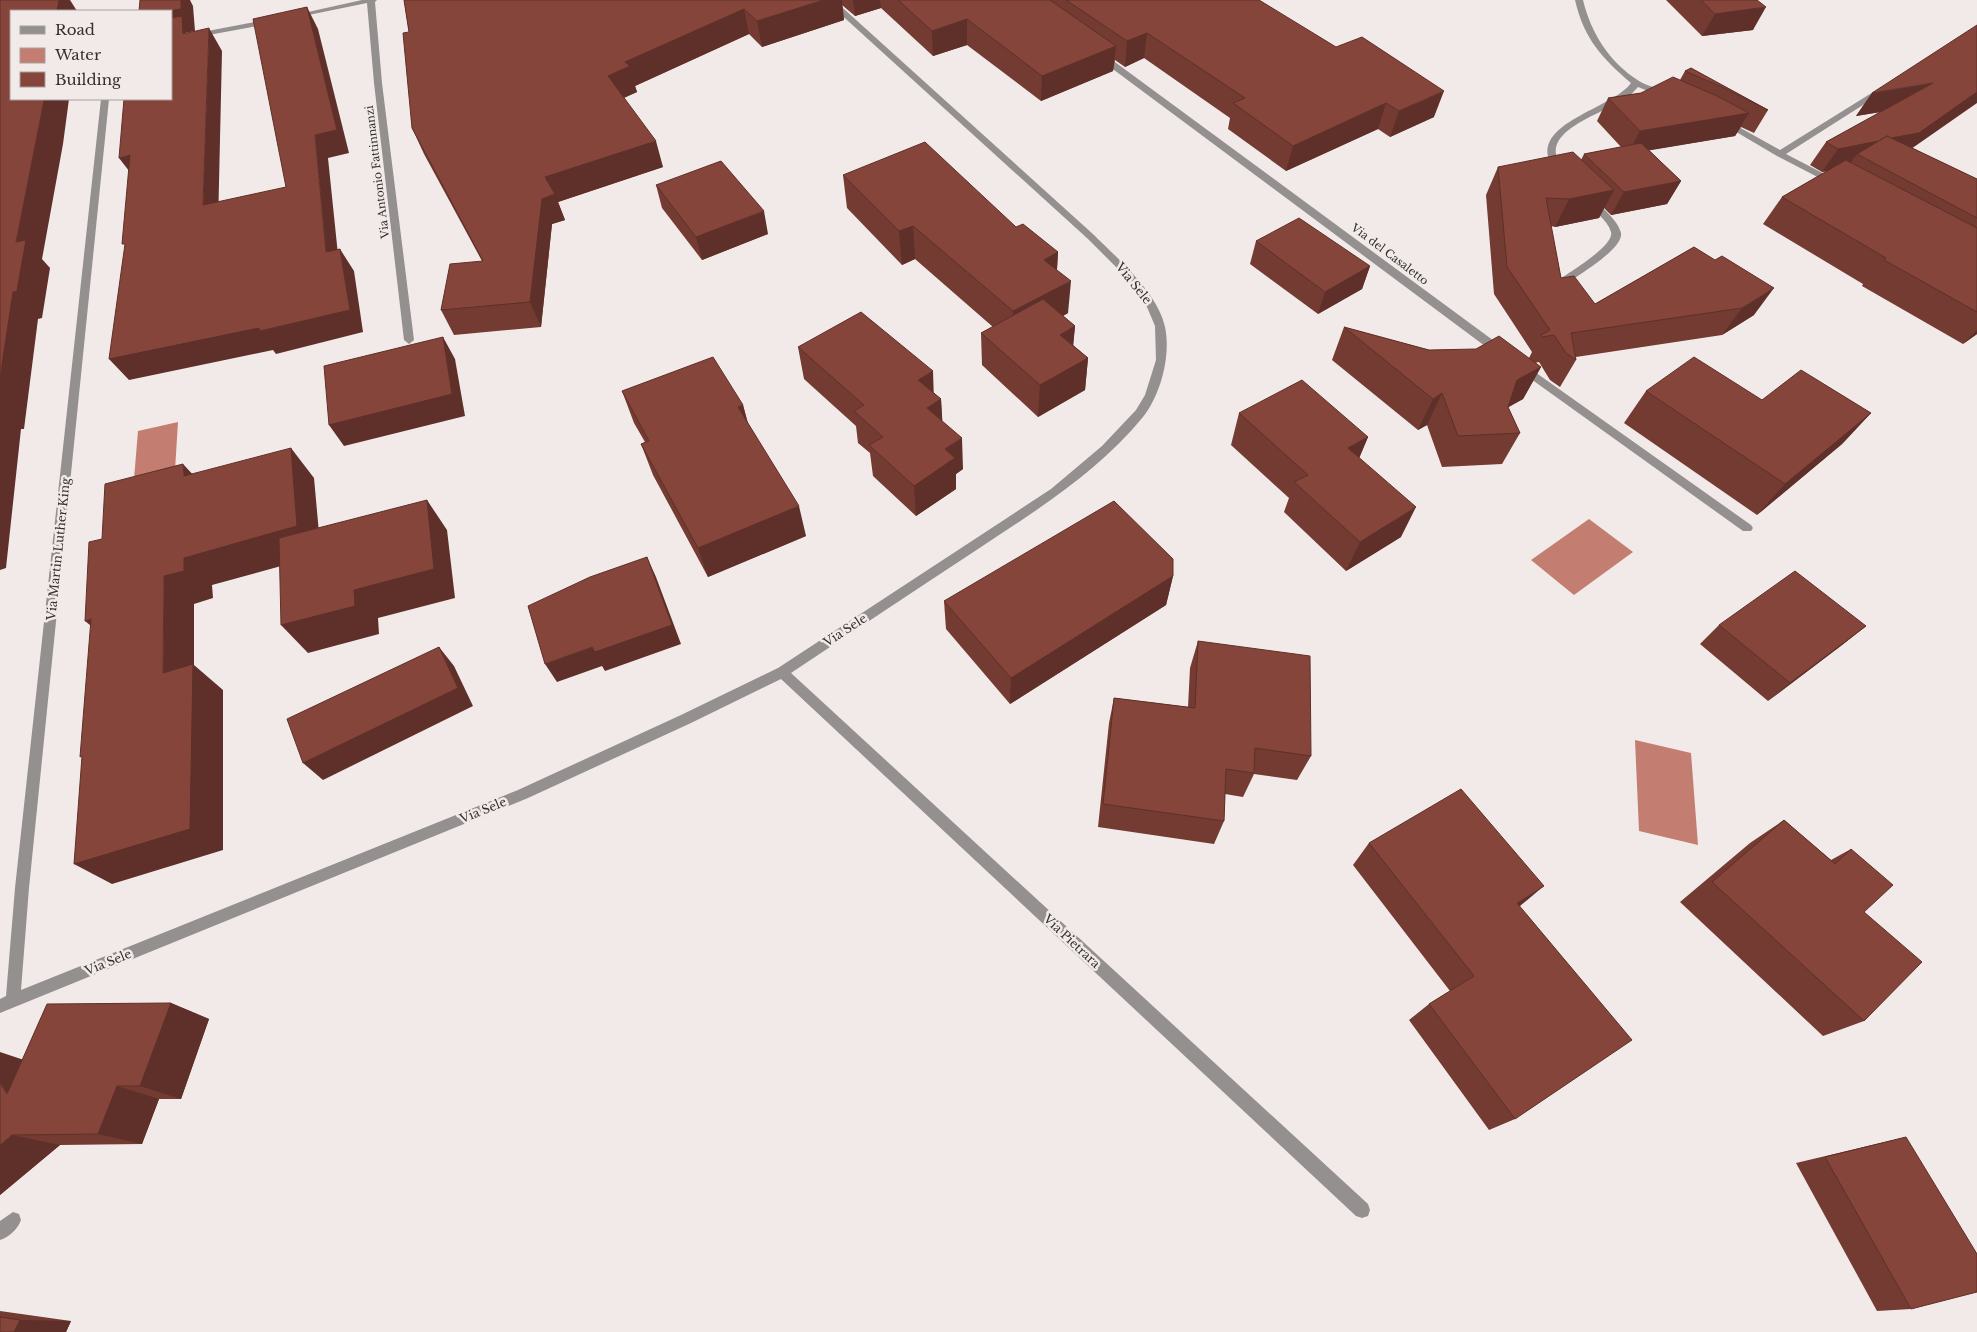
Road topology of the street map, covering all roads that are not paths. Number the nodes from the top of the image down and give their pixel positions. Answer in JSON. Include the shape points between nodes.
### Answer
{"nodes":[{"id":1,"x":372,"y":0,"type":"edge"},
{"id":2,"x":829,"y":0,"type":"edge"},
{"id":3,"x":1579,"y":0,"type":"edge"},
{"id":4,"x":172,"y":40,"type":"edge"},
{"id":5,"x":1090,"y":48,"type":"edge"},
{"id":6,"x":1636,"y":83,"type":"junction"},
{"id":7,"x":1891,"y":84,"type":"edge"},
{"id":8,"x":105,"y":100,"type":"edge"},
{"id":9,"x":1677,"y":100,"type":"edge"},
{"id":10,"x":1714,"y":118,"type":"edge"},
{"id":11,"x":1780,"y":154,"type":"junction"},
{"id":12,"x":1568,"y":180,"type":"edge"},
{"id":13,"x":1842,"y":187,"type":"edge"},
{"id":14,"x":1580,"y":192,"type":"edge"},
{"id":15,"x":1555,"y":287,"type":"edge"},
{"id":16,"x":409,"y":340,"type":"dead end"},
{"id":17,"x":1747,"y":528,"type":"dead end"},
{"id":18,"x":782,"y":672,"type":"junction"},
{"id":19,"x":13,"y":1000,"type":"junction"},
{"id":20,"x":0,"y":1006,"type":"edge"},
{"id":21,"x":1362,"y":1210,"type":"dead end"},
{"id":22,"x":13,"y":1220,"type":"dead end"},
{"id":23,"x":0,"y":1232,"type":"edge"}],
"edges":[{"from":1,"to":4,"type":"street"},
{"from":1,"to":16,"type":"street","name":"Via Antonio Fattinnanzi","via":[[378,83]]},
{"from":2,"to":18,"type":"street","name":"Via Sele","via":[[1073,220],[1127,273],[1152,306],[1160,326],[1162,347],[1158,376],[1140,413],[1082,471]]},
{"from":3,"to":6,"type":"street","via":[[1582,20],[1593,40]]},
{"from":5,"to":17,"type":"street","name":"Via del Casaletto","via":[[1541,381]]},
{"from":6,"to":9,"type":"street"},
{"from":6,"to":12,"type":"street","via":[[1624,97],[1580,119],[1552,141],[1550,155]]},
{"from":7,"to":11,"type":"street"},
{"from":8,"to":19,"type":"street","name":"Via Martin Luther King"},
{"from":10,"to":11,"type":"street"},
{"from":11,"to":13,"type":"street"},
{"from":14,"to":15,"type":"street","via":[[1610,222],[1616,233],[1615,240],[1607,250]]},
{"from":18,"to":19,"type":"street","name":"Via Sele","via":[[523,794]]},
{"from":18,"to":21,"type":"street","name":"Via Pietrara"},
{"from":19,"to":20,"type":"street","name":"Via Sele"},
{"from":22,"to":23,"type":"street"}]}
